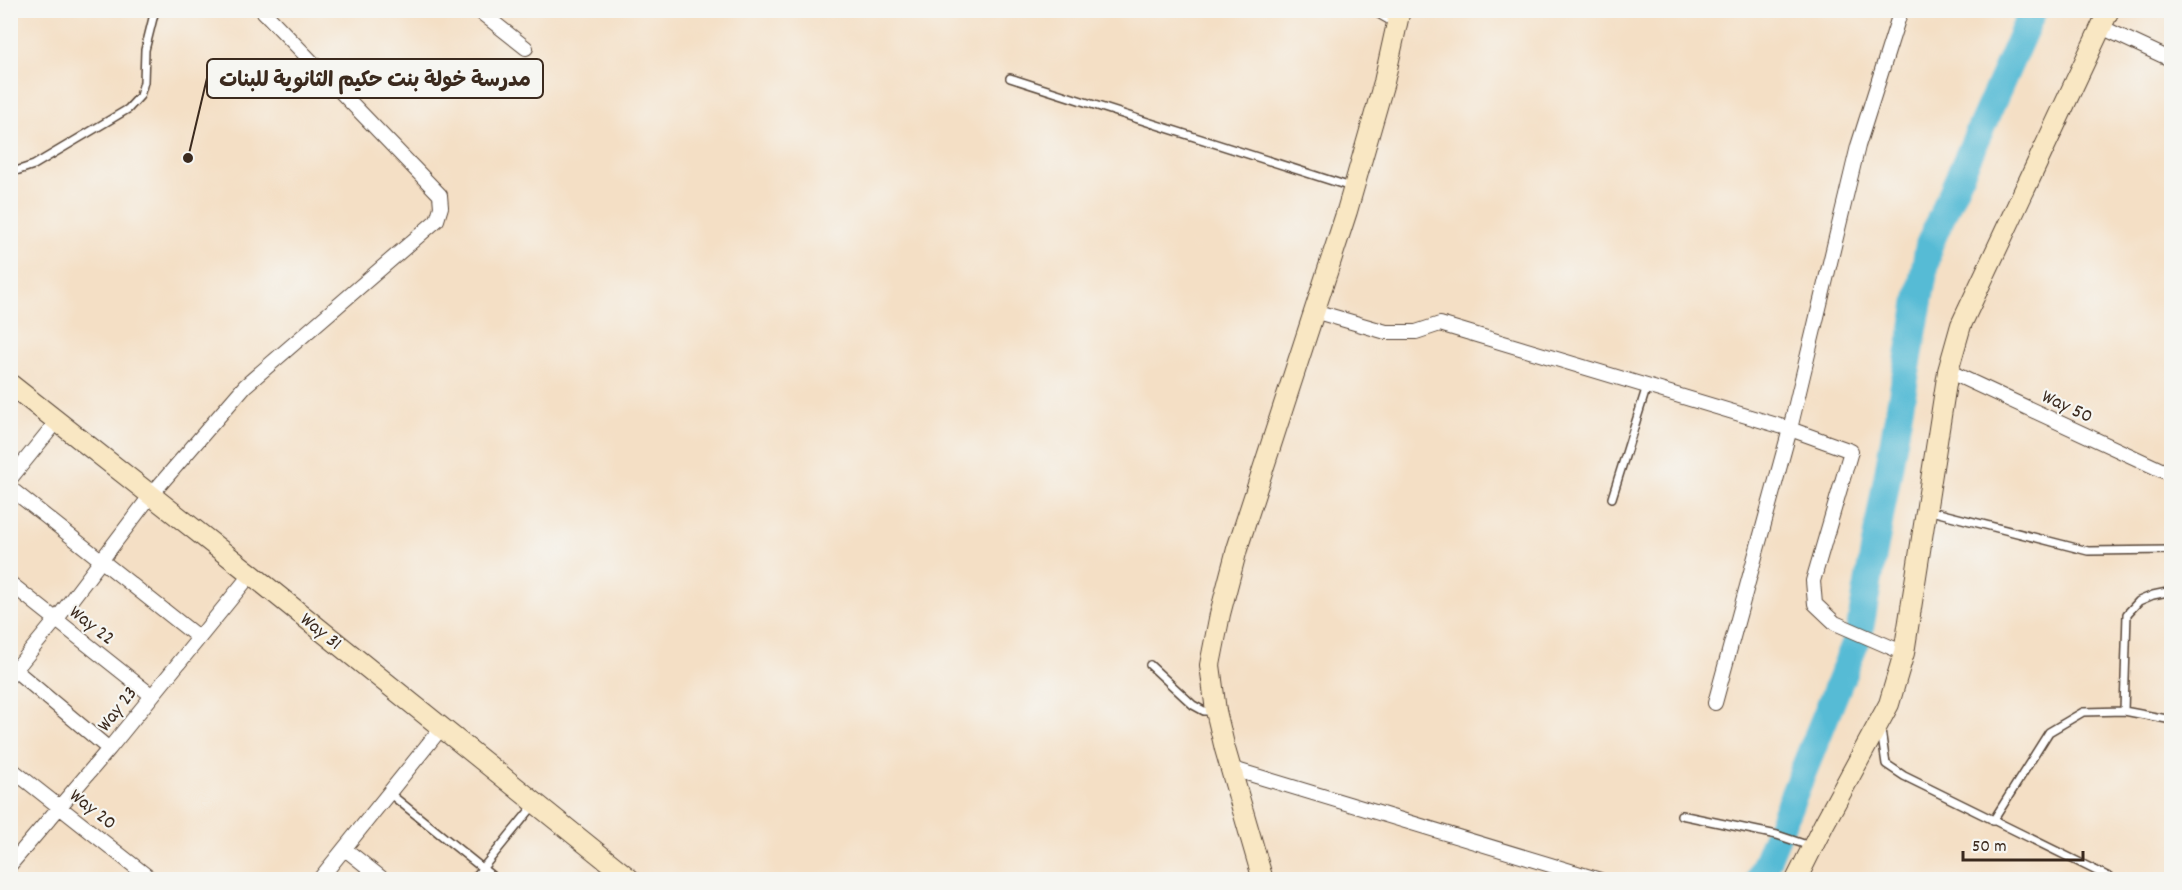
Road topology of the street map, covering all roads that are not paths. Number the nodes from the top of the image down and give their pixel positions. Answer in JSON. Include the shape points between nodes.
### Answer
{"nodes":[{"id":1,"x":155,"y":10,"type":"edge"},
{"id":2,"x":262,"y":10,"type":"edge"},
{"id":3,"x":478,"y":10,"type":"edge"},
{"id":4,"x":1378,"y":10,"type":"edge"},
{"id":5,"x":1900,"y":10,"type":"edge"},
{"id":6,"x":1399,"y":16,"type":"edge"},
{"id":7,"x":2105,"y":19,"type":"edge"},
{"id":8,"x":526,"y":48,"type":"dead end"},
{"id":9,"x":2172,"y":60,"type":"edge"},
{"id":10,"x":1010,"y":78,"type":"dead end"},
{"id":11,"x":10,"y":174,"type":"edge"},
{"id":12,"x":1354,"y":188,"type":"junction"},
{"id":13,"x":1314,"y":311,"type":"junction"},
{"id":14,"x":1948,"y":371,"type":"junction"},
{"id":15,"x":10,"y":384,"type":"edge"},
{"id":16,"x":1647,"y":386,"type":"junction"},
{"id":17,"x":58,"y":420,"type":"junction"},
{"id":18,"x":1790,"y":429,"type":"junction"},
{"id":19,"x":2172,"y":475,"type":"edge"},
{"id":20,"x":10,"y":479,"type":"edge"},
{"id":21,"x":10,"y":488,"type":"edge"},
{"id":22,"x":152,"y":495,"type":"junction"},
{"id":23,"x":1612,"y":498,"type":"dead end"},
{"id":24,"x":1924,"y":510,"type":"junction"},
{"id":25,"x":2172,"y":550,"type":"edge"},
{"id":26,"x":101,"y":560,"type":"junction"},
{"id":27,"x":251,"y":574,"type":"junction"},
{"id":28,"x":10,"y":583,"type":"edge"},
{"id":29,"x":2172,"y":591,"type":"edge"},
{"id":30,"x":56,"y":620,"type":"junction"},
{"id":31,"x":199,"y":638,"type":"junction"},
{"id":32,"x":1904,"y":652,"type":"junction"},
{"id":33,"x":1150,"y":666,"type":"dead end"},
{"id":34,"x":12,"y":670,"type":"edge"},
{"id":35,"x":151,"y":695,"type":"junction"},
{"id":36,"x":1715,"y":703,"type":"dead end"},
{"id":37,"x":1216,"y":711,"type":"junction"},
{"id":38,"x":2124,"y":711,"type":"junction"},
{"id":39,"x":2172,"y":720,"type":"edge"},
{"id":40,"x":1880,"y":723,"type":"junction"},
{"id":41,"x":442,"y":727,"type":"junction"},
{"id":42,"x":109,"y":749,"type":"junction"},
{"id":43,"x":10,"y":768,"type":"edge"},
{"id":44,"x":1230,"y":768,"type":"junction"},
{"id":45,"x":389,"y":792,"type":"junction"},
{"id":46,"x":536,"y":803,"type":"junction"},
{"id":47,"x":59,"y":806,"type":"junction"},
{"id":48,"x":1681,"y":815,"type":"dead end"},
{"id":49,"x":1993,"y":821,"type":"junction"},
{"id":50,"x":1811,"y":847,"type":"junction"},
{"id":51,"x":345,"y":849,"type":"junction"},
{"id":52,"x":11,"y":864,"type":"edge"},
{"id":53,"x":482,"y":867,"type":"junction"},
{"id":54,"x":628,"y":878,"type":"edge"},
{"id":55,"x":152,"y":879,"type":"edge"},
{"id":56,"x":319,"y":879,"type":"edge"},
{"id":57,"x":384,"y":879,"type":"edge"},
{"id":58,"x":472,"y":879,"type":"edge"},
{"id":59,"x":497,"y":879,"type":"edge"},
{"id":60,"x":1263,"y":879,"type":"edge"},
{"id":61,"x":1600,"y":879,"type":"edge"},
{"id":62,"x":1796,"y":879,"type":"edge"},
{"id":63,"x":2115,"y":879,"type":"edge"}],
"edges":[{"from":1,"to":11,"type":"lane","via":[[140,96],[119,115],[34,165]]},
{"from":2,"to":22,"type":"street","via":[[440,195],[441,207],[436,220],[245,386]]},
{"from":3,"to":8,"type":"street"},
{"from":4,"to":6,"type":"street"},
{"from":5,"to":18,"type":"street","via":[[1858,146]]},
{"from":6,"to":12,"type":"street"},
{"from":7,"to":9,"type":"street"},
{"from":7,"to":14,"type":"street","via":[[1962,325]]},
{"from":10,"to":12,"type":"lane"},
{"from":12,"to":13,"type":"street"},
{"from":13,"to":16,"type":"street","via":[[1386,332],[1416,332],[1440,324]]},
{"from":13,"to":37,"type":"street","via":[[1237,549],[1220,614],[1210,665]]},
{"from":14,"to":19,"type":"street","name":"Way 50"},
{"from":14,"to":24,"type":"street"},
{"from":15,"to":17,"type":"street","name":"Way 31"},
{"from":16,"to":18,"type":"street"},
{"from":16,"to":23,"type":"lane"},
{"from":17,"to":20,"type":"street"},
{"from":17,"to":22,"type":"street","name":"Way 31"},
{"from":18,"to":32,"type":"street","via":[[1851,451],[1812,581],[1815,604],[1836,623]]},
{"from":18,"to":36,"type":"street"},
{"from":21,"to":26,"type":"street"},
{"from":22,"to":26,"type":"street"},
{"from":22,"to":27,"type":"street","name":"Way 31"},
{"from":24,"to":25,"type":"lane","via":[[2088,551]]},
{"from":24,"to":32,"type":"street"},
{"from":26,"to":30,"type":"street"},
{"from":26,"to":31,"type":"street"},
{"from":27,"to":31,"type":"street","name":"Way 23"},
{"from":27,"to":41,"type":"street","name":"Way 31"},
{"from":28,"to":30,"type":"street","name":"Way 22"},
{"from":29,"to":38,"type":"lane","via":[[2139,601],[2127,614]]},
{"from":30,"to":34,"type":"street"},
{"from":30,"to":35,"type":"street","name":"Way 22"},
{"from":31,"to":35,"type":"street","name":"Way 23"},
{"from":32,"to":40,"type":"street"},
{"from":33,"to":37,"type":"lane","via":[[1194,705],[1204,711]]},
{"from":34,"to":42,"type":"street"},
{"from":35,"to":42,"type":"street","name":"Way 23"},
{"from":37,"to":44,"type":"street"},
{"from":38,"to":39,"type":"lane"},
{"from":38,"to":49,"type":"lane","via":[[2083,712],[2049,732]]},
{"from":40,"to":49,"type":"lane","via":[[1886,764]]},
{"from":40,"to":50,"type":"street"},
{"from":41,"to":45,"type":"street"},
{"from":41,"to":46,"type":"street","name":"Way 31"},
{"from":42,"to":47,"type":"street","name":"Way 23"},
{"from":43,"to":47,"type":"street","name":"Way 20"},
{"from":44,"to":60,"type":"street"},
{"from":44,"to":61,"type":"street"},
{"from":45,"to":51,"type":"street"},
{"from":45,"to":53,"type":"lane"},
{"from":46,"to":53,"type":"lane"},
{"from":46,"to":54,"type":"street","name":"Way 31"},
{"from":47,"to":52,"type":"street","name":"Way 23"},
{"from":47,"to":55,"type":"street","name":"Way 20"},
{"from":48,"to":50,"type":"lane","via":[[1777,835]]},
{"from":49,"to":63,"type":"lane"},
{"from":50,"to":62,"type":"street"},
{"from":51,"to":56,"type":"street"},
{"from":51,"to":57,"type":"street"},
{"from":53,"to":58,"type":"lane"},
{"from":53,"to":59,"type":"lane"}]}
